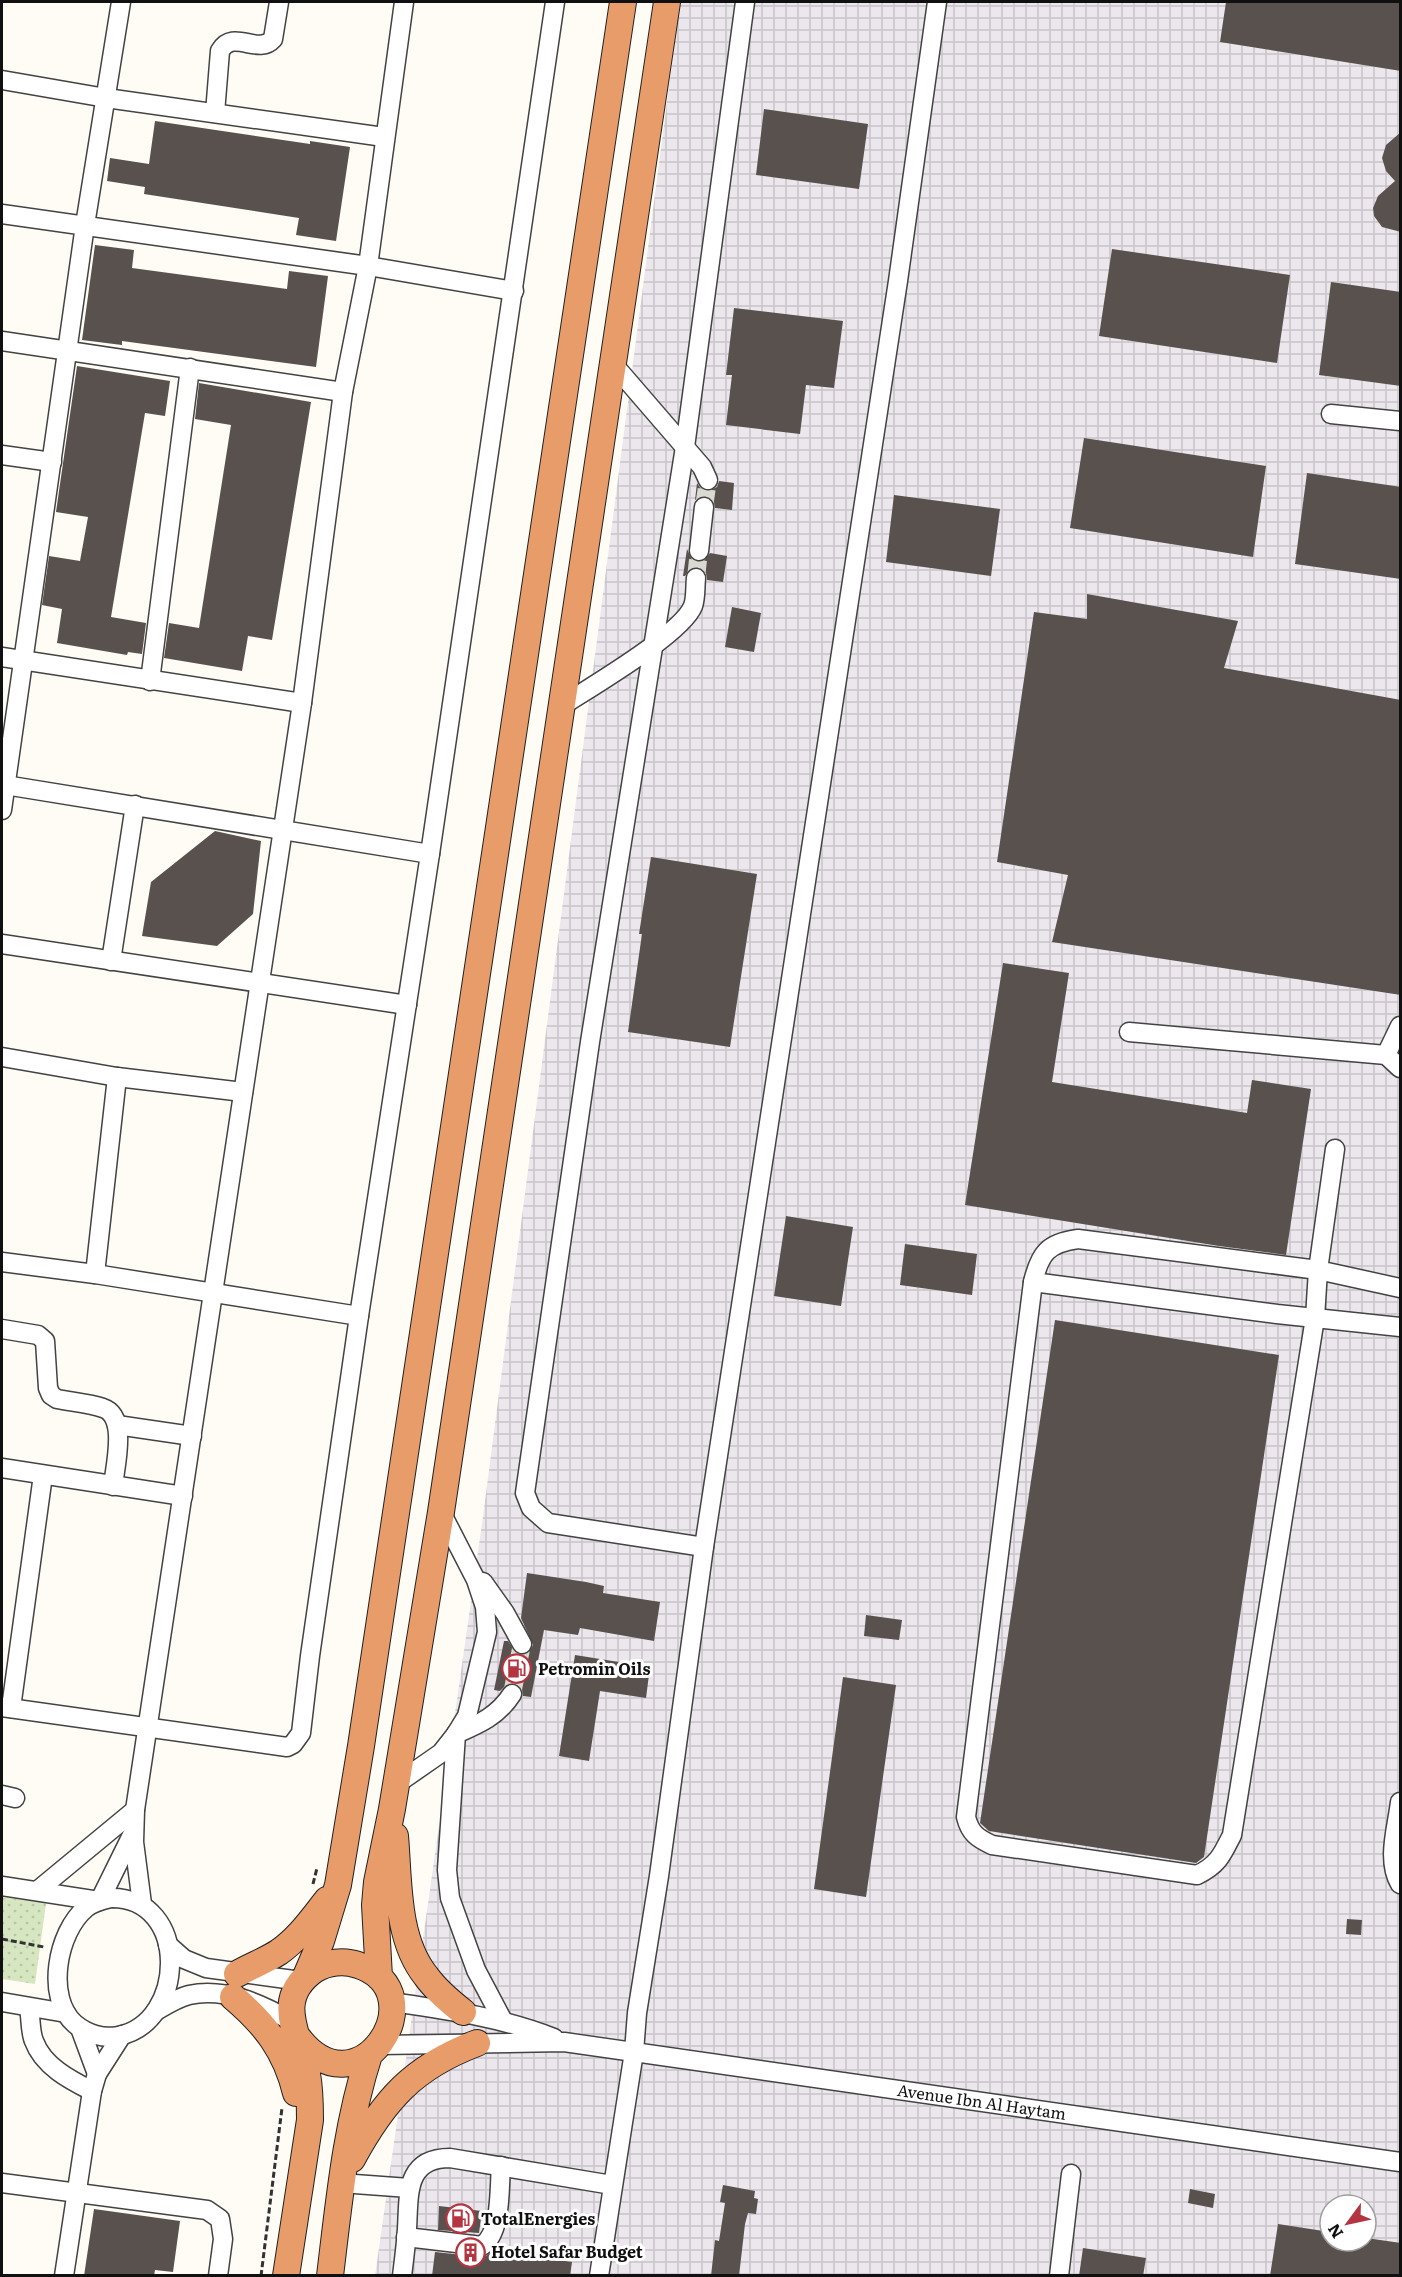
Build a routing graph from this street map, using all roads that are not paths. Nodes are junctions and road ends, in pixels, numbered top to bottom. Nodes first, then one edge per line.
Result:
1 (121, 2) edge
2 (279, 2) edge
3 (404, 2) edge
4 (555, 2) edge
5 (623, 2) edge
6 (667, 2) edge
7 (745, 2) edge
8 (937, 2) edge
9 (2, 80) edge
10 (106, 98) junction
11 (215, 113) junction
12 (384, 137) junction
13 (2, 214) edge
14 (85, 225) junction
15 (368, 266) junction
16 (514, 291) junction
17 (2, 340) edge
18 (69, 350) junction
19 (614, 365) junction
20 (190, 368) junction
21 (343, 392) junction
22 (1331, 414) dead end
23 (1401, 421) edge
24 (685, 447) junction
25 (2, 455) edge
26 (52, 462) junction
27 (708, 480) tunnel mouth
28 (704, 507) tunnel mouth
29 (699, 551) tunnel mouth
30 (696, 578) tunnel mouth
31 (653, 645) junction
32 (2, 657) edge
33 (24, 660) junction
34 (150, 681) junction
35 (302, 703) junction
36 (560, 707) junction
37 (6, 785) junction
38 (135, 805) junction
39 (2, 810) edge
40 (282, 829) junction
41 (430, 854) junction
42 (2, 944) edge
43 (111, 962) junction
44 (259, 983) junction
45 (407, 1005) junction
46 (1401, 1026) edge
47 (1129, 1032) dead end
48 (1386, 1055) junction
49 (2, 1057) edge
50 (1401, 1068) edge
51 (117, 1077) junction
52 (243, 1092) junction
53 (1335, 1149) dead end
54 (2, 1262) edge
55 (1318, 1270) junction
56 (95, 1274) junction
57 (1033, 1282) junction
58 (1401, 1288) edge
59 (213, 1293) junction
60 (359, 1316) junction
61 (1315, 1318) junction
62 (1401, 1327) edge
63 (2, 1329) edge
64 (117, 1425) junction
65 (192, 1436) junction
66 (2, 1468) edge
67 (43, 1475) junction
68 (113, 1486) junction
69 (183, 1496) junction
70 (441, 1512) junction
71 (704, 1547) junction
72 (466, 1557) junction
73 (522, 1644) tunnel mouth
74 (512, 1694) tunnel mouth
75 (6, 1708) edge
76 (148, 1729) junction
77 (456, 1734) junction
78 (394, 1797) junction
79 (1401, 1802) edge
80 (135, 1819) junction
81 (1401, 1884) edge
82 (338, 1885) junction
83 (2, 1886) edge
84 (38, 1892) junction
85 (100, 1900) junction
86 (142, 1904) junction
87 (168, 1945) junction
88 (379, 1977) junction
89 (303, 1979) junction
90 (235, 1985) junction
91 (2, 2002) edge
92 (391, 2002) junction
93 (29, 2008) junction
94 (154, 2012) junction
95 (463, 2012) junction
96 (66, 2013) junction
97 (503, 2021) junction
98 (80, 2028) junction
99 (294, 2028) junction
100 (122, 2035) junction
101 (564, 2042) junction
102 (477, 2043) junction
103 (374, 2050) junction
104 (634, 2052) junction
105 (94, 2082) junction
106 (303, 2162) junction
107 (1401, 2162) edge
108 (501, 2166) junction
109 (1071, 2174) dead end
110 (342, 2181) junction
111 (2, 2184) edge
112 (612, 2185) junction
113 (409, 2188) junction
114 (77, 2192) junction
115 (406, 2237) junction
116 (64, 2276) edge
117 (218, 2276) edge
118 (286, 2276) edge
119 (330, 2276) edge
120 (402, 2276) edge
121 (599, 2276) edge
122 (1059, 2276) edge

1 - 10 street
2 - 11 street
3 - 12 street
4 - 16 street
5 - 82 highway
6 - 19 highway
7 - 24 street
8 - 71 street
9 - 10 street
10 - 11 street
10 - 14 street
11 - 12 street
12 - 15 street
13 - 14 street
14 - 15 street
14 - 18 street
15 - 16 street
15 - 21 street
16 - 41 street
17 - 18 street
18 - 20 street
18 - 26 street
19 - 24 street
19 - 36 highway
20 - 21 street
20 - 34 street
21 - 35 street
22 - 23 street
24 - 27 street
24 - 31 street
25 - 26 street
26 - 33 street
28 - 29 street
30 - 31 street
31 - 36 street
31 - 71 street
32 - 33 street
33 - 34 street
33 - 37 street
34 - 35 street
35 - 40 street
36 - 70 highway
37 - 38 street
37 - 39 street
38 - 40 street
38 - 43 street
40 - 41 street
40 - 44 street
41 - 45 street
42 - 43 street
43 - 44 street
44 - 45 street
44 - 52 street
45 - 60 street
46 - 48 street
47 - 48 street
48 - 50 street
49 - 51 street
51 - 52 street
51 - 56 street
52 - 59 street
53 - 55 street
54 - 56 street
55 - 57 street
55 - 58 street
55 - 61 street
56 - 59 street
57 - 61 street
57 - 61 street
59 - 60 street
59 - 65 street
60 - 76 street
61 - 62 street
63 - 64 street
64 - 65 street
64 - 68 street
65 - 69 street
66 - 67 street
67 - 68 street
67 - 75 street
68 - 69 street
69 - 76 street
70 - 72 street
70 - 78 highway
71 - 104 street
72 - 73 street
72 - 77 street
74 - 77 street
75 - 76 street
76 - 80 street
77 - 78 street
77 - 97 street
78 - 88 highway
78 - 95 highway
79 - 81 street
80 - 84 street
80 - 85 street
80 - 86 street
82 - 89 highway
82 - 90 highway
83 - 84 street
84 - 85 street
85 - 86 street
85 - 96 street
86 - 87 street
87 - 90 street
87 - 94 street
88 - 89 highway
88 - 92 highway
89 - 90 street
89 - 99 highway
90 - 94 street
90 - 99 street
90 - 106 highway
91 - 93 street
92 - 95 street, Avenue Ibn Al Haytam
92 - 103 highway
93 - 96 street
93 - 105 street
94 - 100 street
95 - 97 street, Avenue Ibn Al Haytam
96 - 98 street
97 - 101 street, Avenue Ibn Al Haytam
98 - 100 street
98 - 105 street
99 - 103 highway
99 - 106 highway
100 - 105 street
101 - 102 street, Avenue Ibn Al Haytam
101 - 104 street, Avenue Ibn Al Haytam
102 - 103 street, Avenue Ibn Al Haytam
102 - 110 highway
103 - 110 highway
104 - 107 street, Avenue Ibn Al Haytam
104 - 112 street
105 - 114 street
106 - 118 highway
108 - 112 street
108 - 113 street
108 - 115 street
109 - 122 street
110 - 113 street
110 - 119 highway
111 - 114 street
112 - 121 street
113 - 115 street
114 - 116 street
114 - 117 street
115 - 120 street

